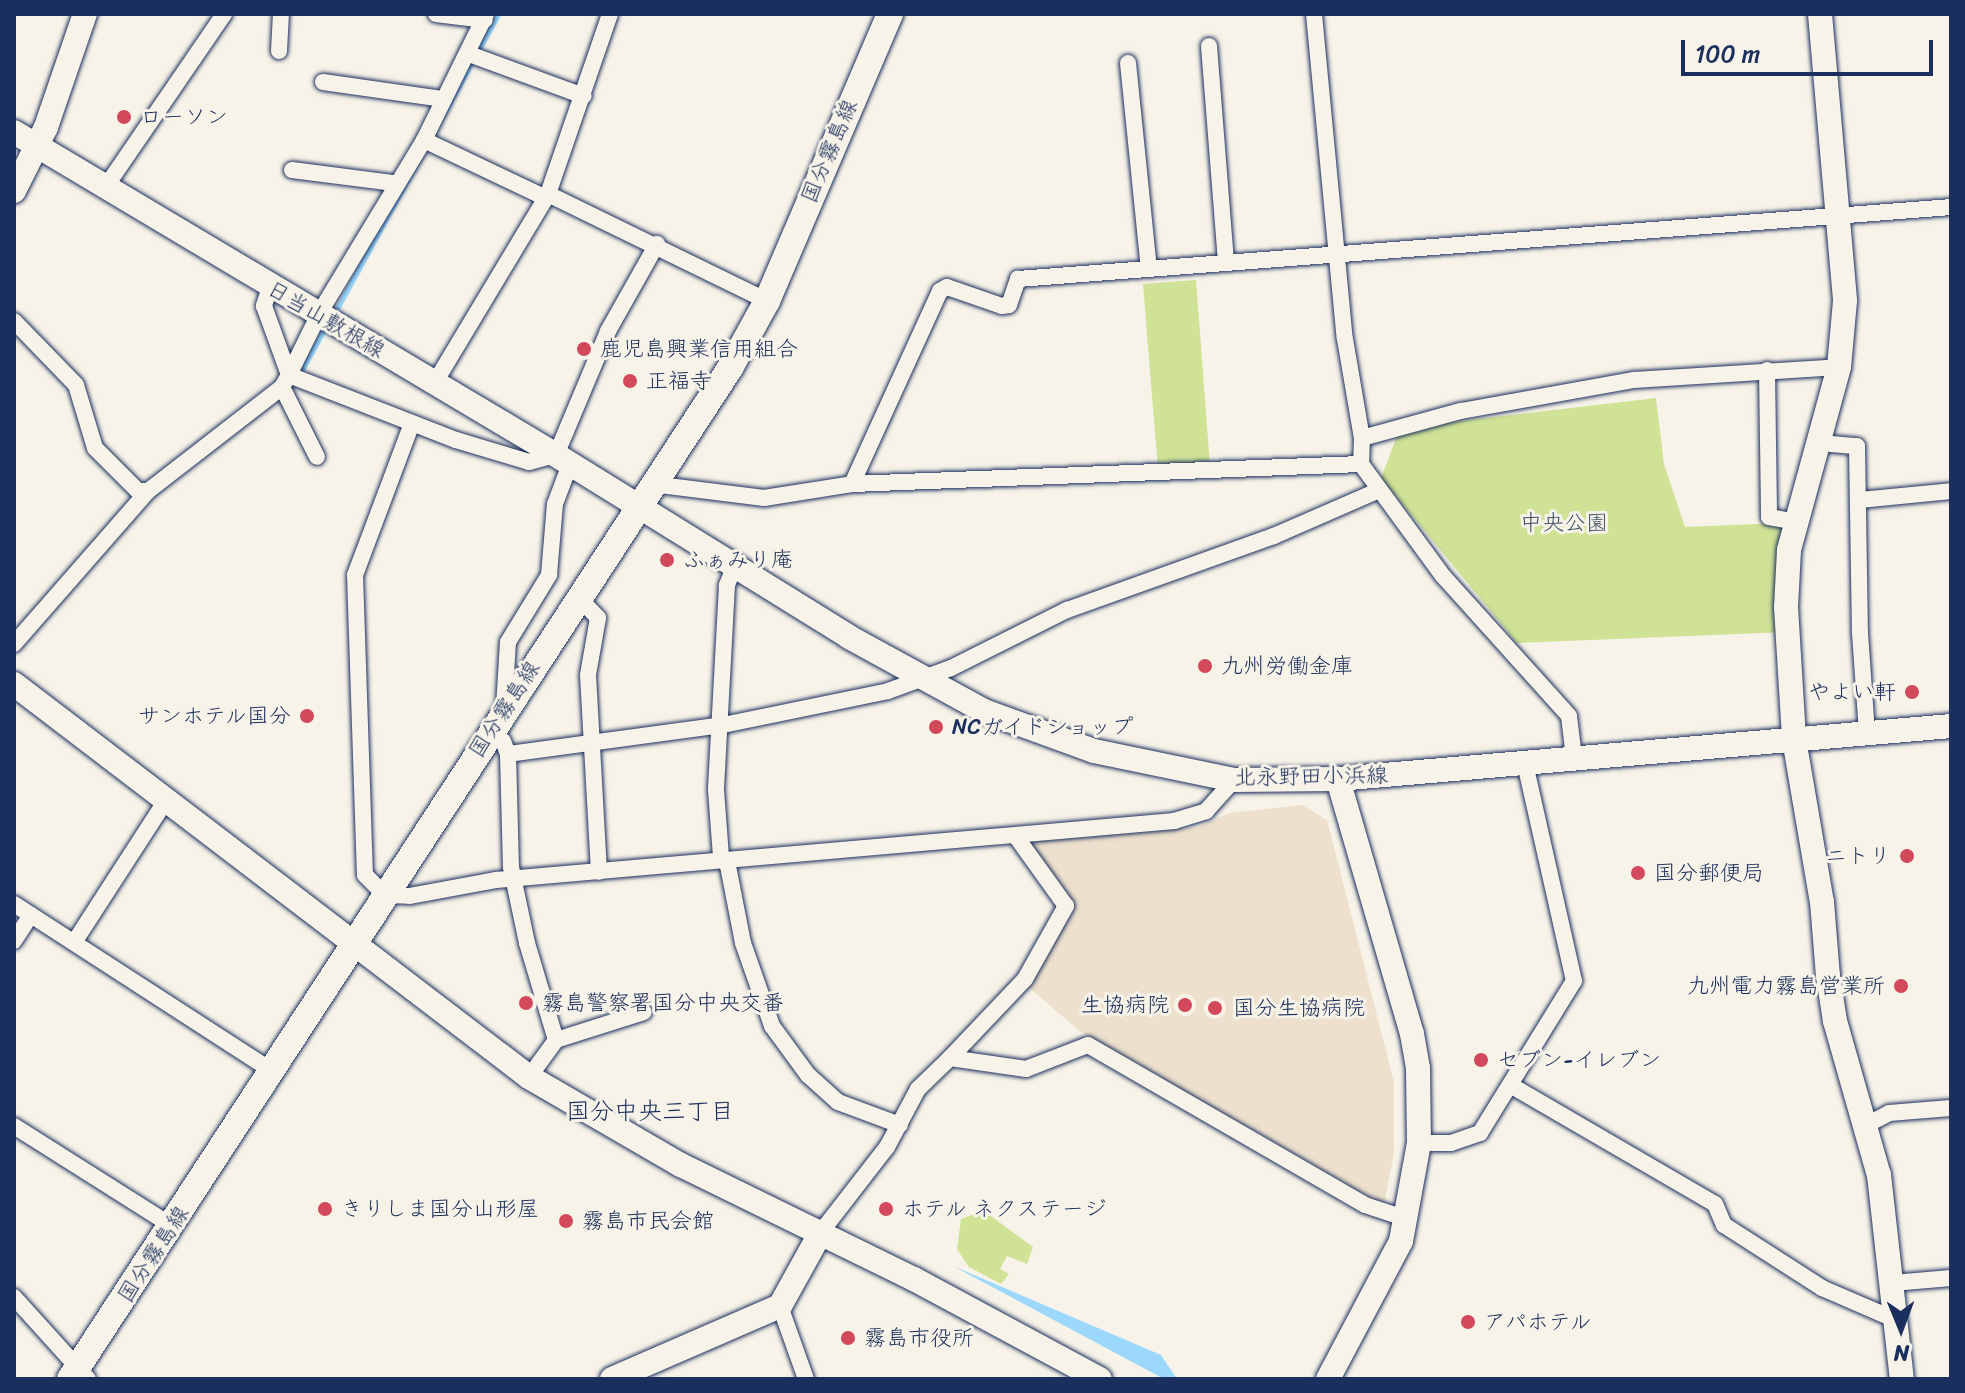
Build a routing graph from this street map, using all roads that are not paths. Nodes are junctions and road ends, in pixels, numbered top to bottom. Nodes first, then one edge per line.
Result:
1 (85, 14) edge
2 (224, 14) edge
3 (281, 14) edge
4 (436, 14) edge
5 (610, 14) edge
6 (890, 14) edge
7 (1314, 14) edge
8 (1820, 14) edge
9 (486, 17) edge
10 (1209, 46) dead end
11 (279, 51) dead end
12 (477, 56) junction
13 (1128, 63) dead end
14 (323, 82) dead end
15 (584, 96) junction
16 (442, 99) junction
17 (14, 132) edge
18 (430, 143) junction
19 (37, 145) junction
20 (292, 170) dead end
21 (394, 183) junction
22 (105, 188) junction
23 (14, 191) edge
24 (547, 196) junction
25 (1951, 207) edge
26 (1837, 215) junction
27 (657, 244) junction
28 (1337, 253) junction
29 (1226, 262) junction
30 (1149, 268) junction
31 (270, 287) junction
32 (767, 301) junction
33 (327, 317) junction
34 (14, 321) edge
35 (1839, 367) junction
36 (1767, 370) junction
37 (292, 380) junction
38 (434, 384) junction
39 (411, 426) junction
40 (1362, 438) junction
41 (1820, 443) junction
42 (317, 457) dead end
43 (563, 459) junction
44 (1361, 464) junction
45 (652, 484) junction
46 (852, 484) junction
47 (148, 491) junction
48 (1377, 491) junction
49 (1951, 491) edge
50 (1860, 500) junction
51 (638, 507) junction
52 (1798, 522) junction
53 (735, 565) junction
54 (578, 597) junction
55 (14, 644) edge
56 (923, 679) junction
57 (14, 684) edge
58 (504, 707) junction
59 (723, 725) junction
60 (1951, 726) edge
61 (490, 733) junction
62 (1867, 733) junction
63 (1794, 739) junction
64 (590, 743) junction
65 (508, 754) junction
66 (1574, 758) junction
67 (1525, 763) junction
68 (1338, 779) junction
69 (1234, 780) junction
70 (165, 802) junction
71 (1015, 835) junction
72 (723, 861) junction
73 (599, 872) junction
74 (514, 879) junction
75 (385, 895) junction
76 (14, 904) edge
77 (31, 915) junction
78 (14, 941) edge
79 (75, 941) junction
80 (355, 948) junction
81 (644, 1012) dead end
82 (556, 1040) junction
83 (950, 1058) junction
84 (271, 1070) junction
85 (529, 1077) junction
86 (1512, 1086) junction
87 (1951, 1108) edge
88 (900, 1125) junction
89 (14, 1126) edge
90 (1862, 1127) junction
91 (1419, 1143) junction
92 (1407, 1219) junction
93 (172, 1226) junction
94 (821, 1232) junction
95 (1951, 1278) edge
96 (1893, 1283) junction
97 (14, 1297) edge
98 (780, 1306) junction
99 (1896, 1320) junction
100 (78, 1376) edge
101 (612, 1379) edge
102 (806, 1379) edge
103 (1100, 1379) edge
104 (1328, 1379) edge
105 (1902, 1379) edge

1 - 19 street
2 - 22 street
3 - 11 street
4 - 9 street
5 - 15 street
6 - 32 main road, 国分霧島線
7 - 28 street
8 - 26 street
9 - 12 street
10 - 29 street
12 - 15 street
12 - 16 street
13 - 30 street
14 - 16 street
15 - 24 street
16 - 18 street
17 - 19 street, 日当山敷根線
18 - 21 street
18 - 24 street
19 - 22 street, 日当山敷根線
19 - 23 street
20 - 21 street
21 - 33 street
22 - 31 street, 日当山敷根線
24 - 27 street
24 - 38 street
25 - 26 street
26 - 28 street
26 - 35 street
27 - 32 street
27 - 43 street
28 - 29 street
28 - 40 street
29 - 30 street
30 - 46 street
31 - 33 street, 日当山敷根線
31 - 37 street
32 - 45 main road, 国分霧島線
33 - 37 street
33 - 38 street, 日当山敷根線
34 - 47 street
35 - 36 street
35 - 41 street
36 - 40 street
36 - 52 street
37 - 39 street
37 - 42 street
37 - 47 street
38 - 43 street, 日当山敷根線
39 - 43 street
39 - 75 street
40 - 44 street
41 - 50 street
41 - 52 street
43 - 51 street, 日当山敷根線
43 - 58 street
44 - 46 street
44 - 48 street
45 - 46 street
45 - 51 main road, 国分霧島線
47 - 55 street
48 - 56 street
48 - 66 street
49 - 50 street
50 - 62 street
51 - 53 street, 北永野田小浜線
51 - 54 main road, 国分霧島線
52 - 63 street
53 - 56 street, 北永野田小浜線
53 - 59 street
54 - 58 main road, 国分霧島線
54 - 64 street
56 - 59 street
56 - 69 street, 北永野田小浜線
57 - 70 street
58 - 61 main road, 国分霧島線
59 - 64 street
59 - 72 street
60 - 62 street, 北永野田小浜線
61 - 65 street
61 - 75 main road, 国分霧島線
62 - 63 street, 北永野田小浜線
63 - 66 street, 北永野田小浜線
63 - 90 street
64 - 65 street
64 - 73 street
65 - 74 street
66 - 67 street, 北永野田小浜線
67 - 68 street, 北永野田小浜線
67 - 86 street
68 - 69 street, 北永野田小浜線
68 - 91 street
69 - 71 street
70 - 79 street
70 - 80 street
71 - 72 street
71 - 83 street
72 - 73 street
72 - 88 street
73 - 74 street
74 - 75 street
74 - 82 street
75 - 80 main road, 国分霧島線
76 - 77 street
77 - 78 street
77 - 79 street
79 - 84 street
80 - 84 main road, 国分霧島線
80 - 85 street
81 - 82 street
82 - 85 street
83 - 88 street
83 - 92 street
84 - 93 main road, 国分霧島線
85 - 94 street
86 - 91 street
86 - 99 street
87 - 90 street
88 - 94 street
89 - 93 street
90 - 96 street
91 - 92 street
92 - 104 street
93 - 100 main road, 国分霧島線
94 - 98 street
94 - 103 street
95 - 96 street
96 - 99 street
97 - 100 street
98 - 101 street
98 - 102 street
99 - 105 street

